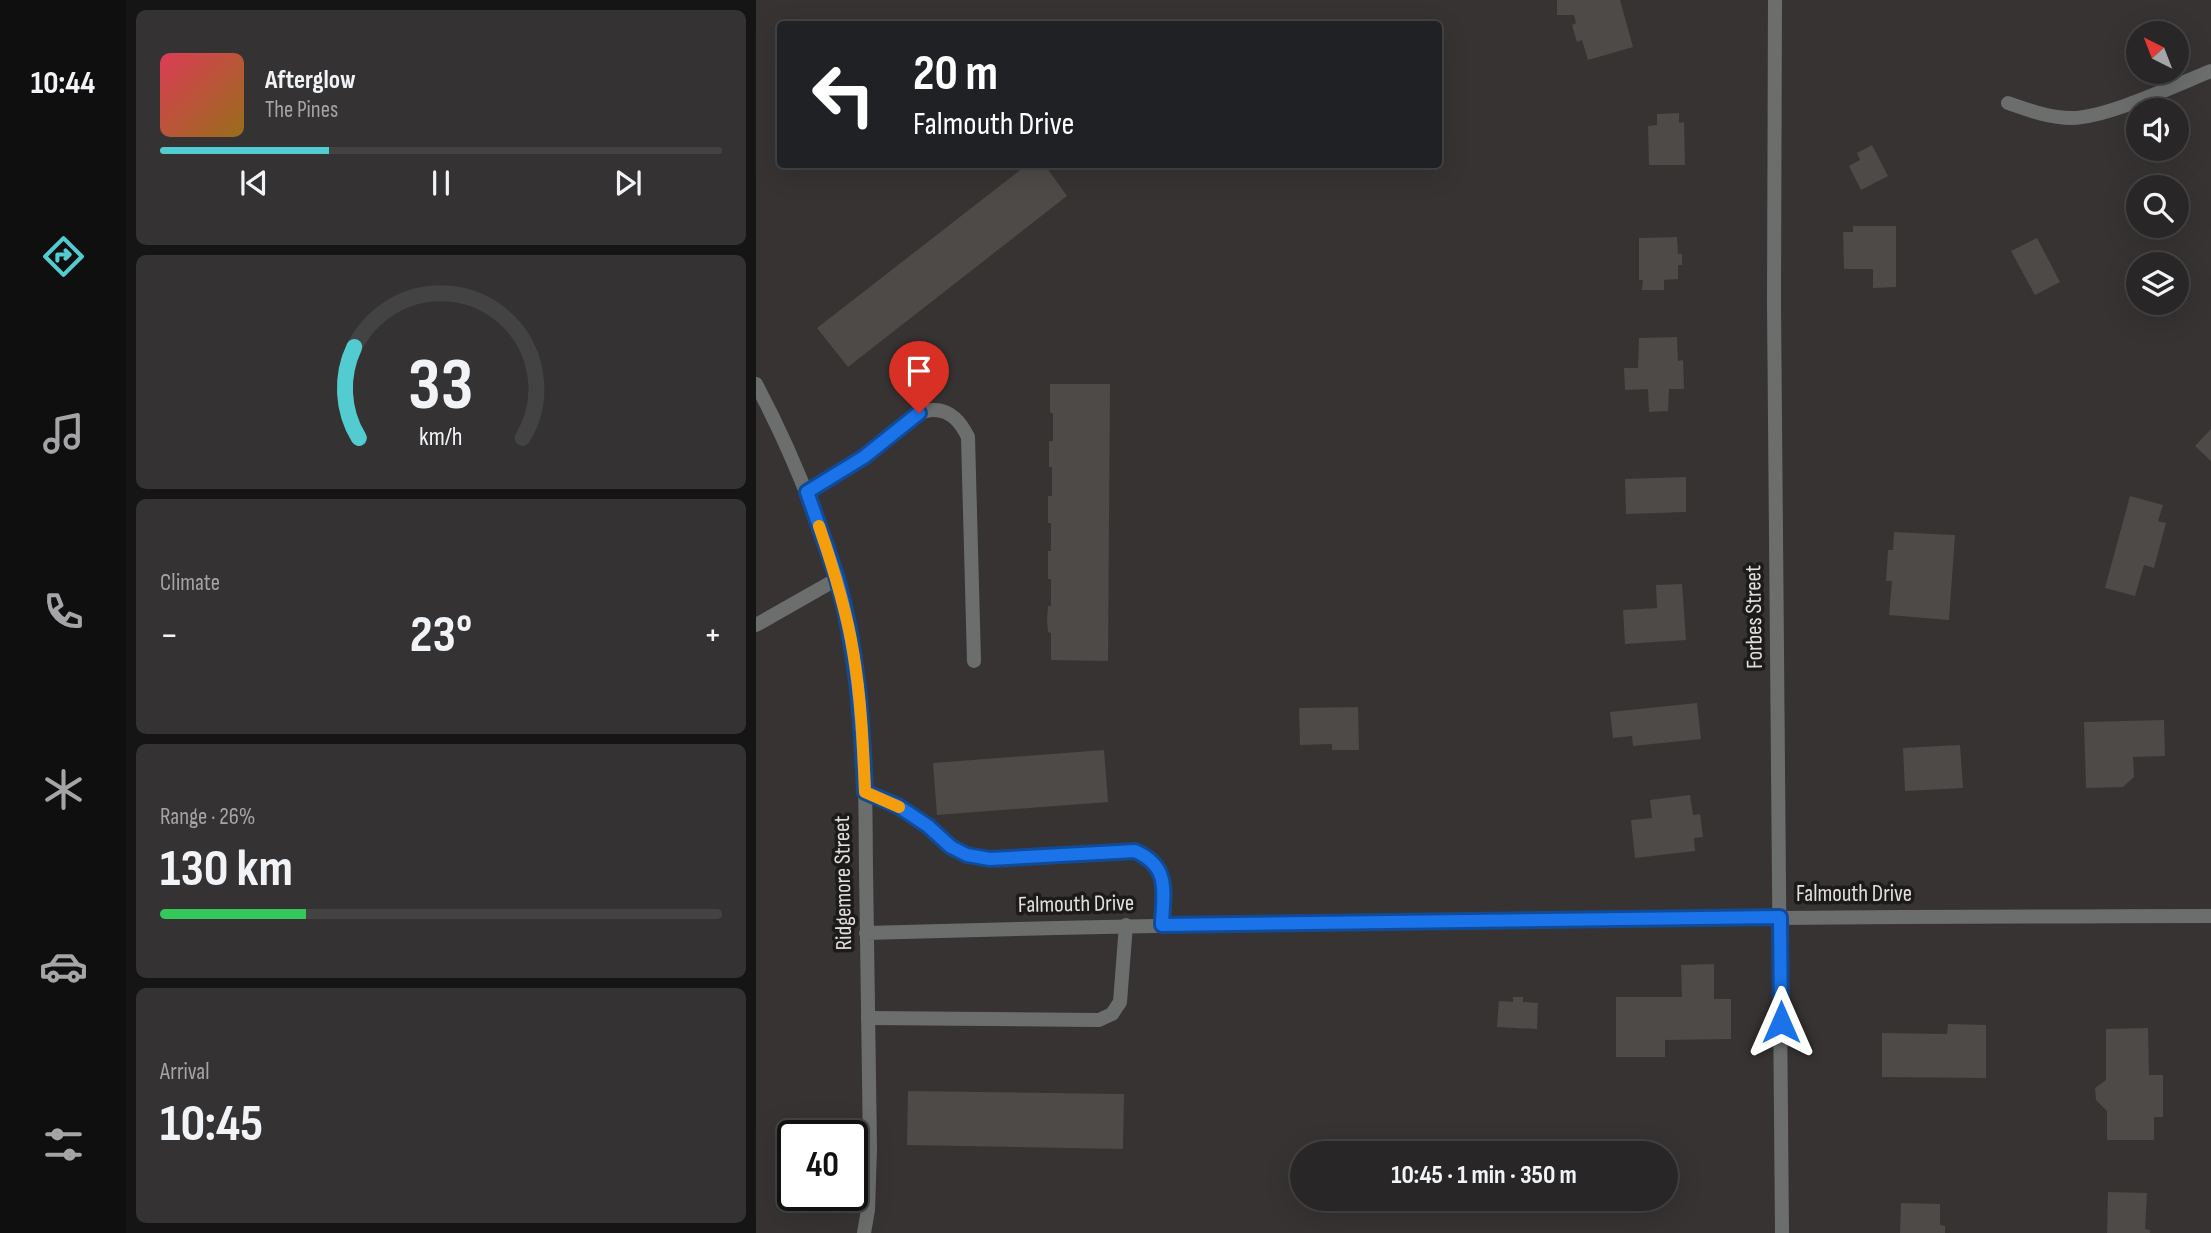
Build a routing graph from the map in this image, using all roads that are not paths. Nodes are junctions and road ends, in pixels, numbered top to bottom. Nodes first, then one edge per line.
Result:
1 (1776, 0) edge
2 (2211, 71) edge
3 (2008, 103) dead end
4 (756, 384) edge
5 (807, 492) junction
6 (837, 579) junction
7 (756, 625) edge
8 (974, 662) dead end
9 (865, 792) junction
10 (2211, 916) edge
11 (1780, 917) junction
12 (1126, 925) junction
13 (1162, 925) junction
14 (866, 933) junction
15 (868, 1018) junction
16 (864, 1233) edge
17 (1782, 1233) edge

1 - 11 street, Forbes Street
2 - 3 street
4 - 5 street, Ridgemore Street
5 - 6 street, Ridgemore Street
5 - 8 street
6 - 7 street
6 - 9 street, Ridgemore Street
9 - 13 street
9 - 14 street, Ridgemore Street
10 - 11 street, Falmouth Drive
11 - 13 street, Falmouth Drive
11 - 17 street, Forbes Street
12 - 13 street, Falmouth Drive
12 - 14 street, Falmouth Drive
12 - 15 street
14 - 15 street, Ridgemore Street
15 - 16 street, Ridgemore Street

